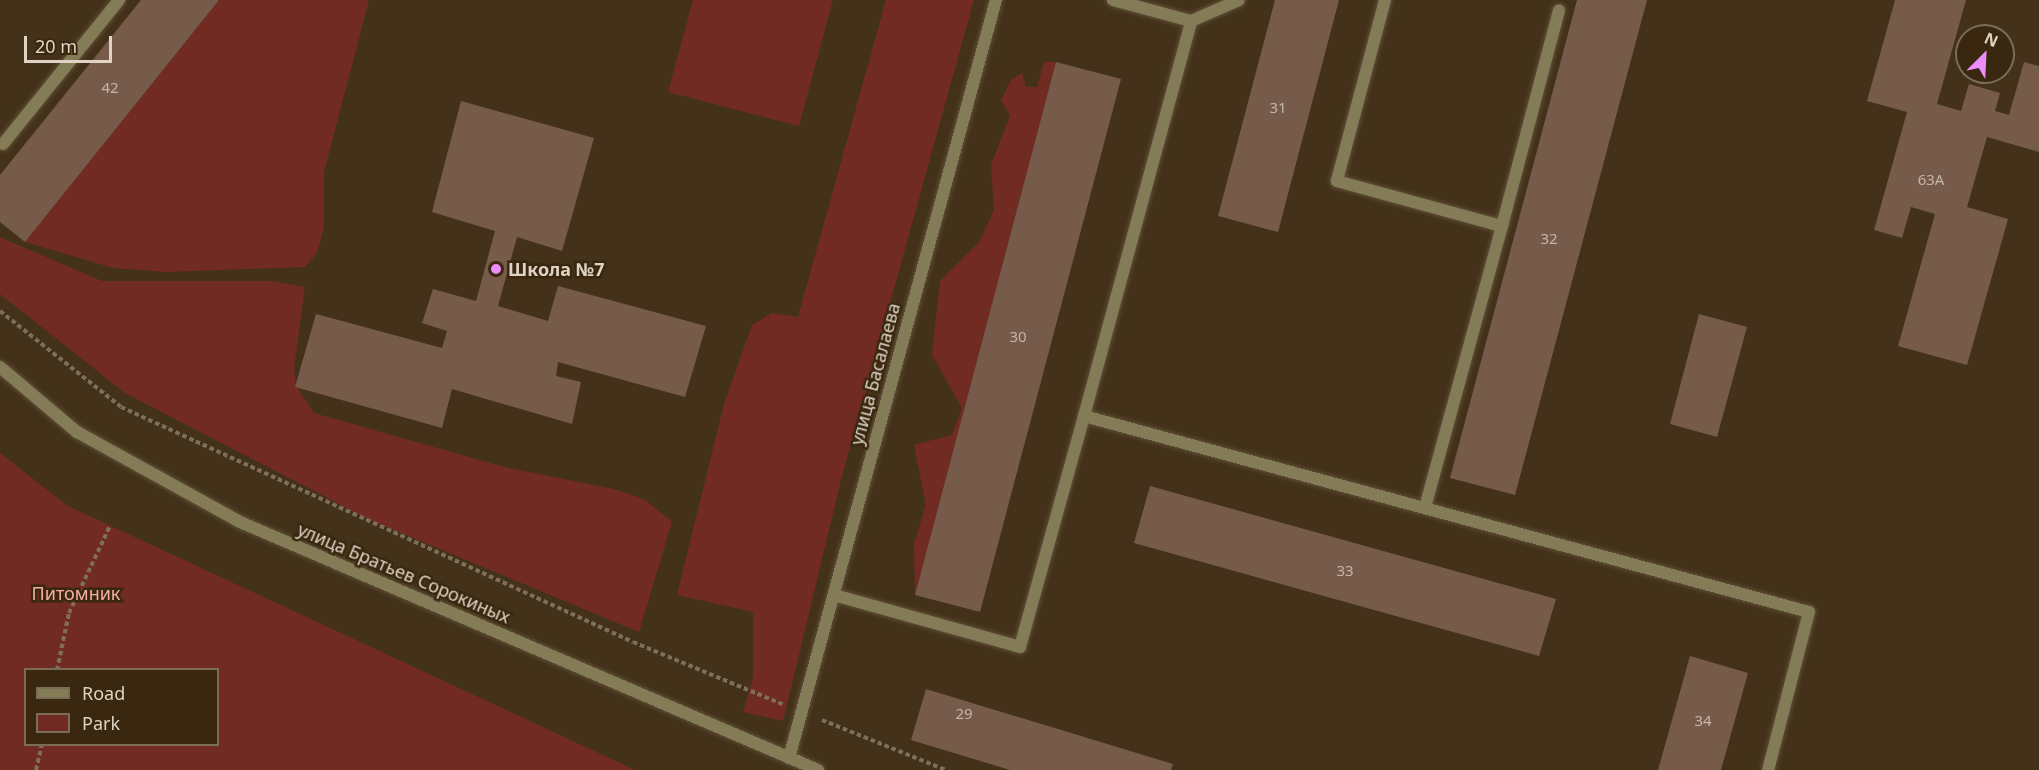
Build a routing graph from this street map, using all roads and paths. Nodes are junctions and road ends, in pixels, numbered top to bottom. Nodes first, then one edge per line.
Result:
1 (119, 0) edge
2 (996, 0) edge
3 (1113, 0) edge
4 (1239, 0) edge
5 (1385, 0) edge
6 (1559, 10) dead end
7 (1191, 21) junction
8 (1, 144) edge
9 (1502, 226) junction
10 (0, 311) edge
11 (0, 367) edge
12 (1084, 416) junction
13 (1425, 508) junction
14 (110, 526) dead end
15 (834, 595) junction
16 (57, 668) edge
17 (802, 712) junction
18 (42, 746) edge
19 (789, 758) junction
20 (36, 770) edge
21 (818, 770) edge
22 (946, 770) edge
23 (1768, 770) edge

1 - 8 street
2 - 15 street, улица Басалаева
3 - 7 street
4 - 7 street
5 - 9 street
6 - 9 street
7 - 12 street
9 - 13 street
10 - 17 path
11 - 19 street, улица Братьев Сорокиных
12 - 13 street
12 - 15 street
13 - 23 street
14 - 16 path
15 - 17 street, улица Басалаева
17 - 19 street, улица Басалаева
17 - 22 path
18 - 20 path
19 - 21 street, улица Братьев Сорокиных

